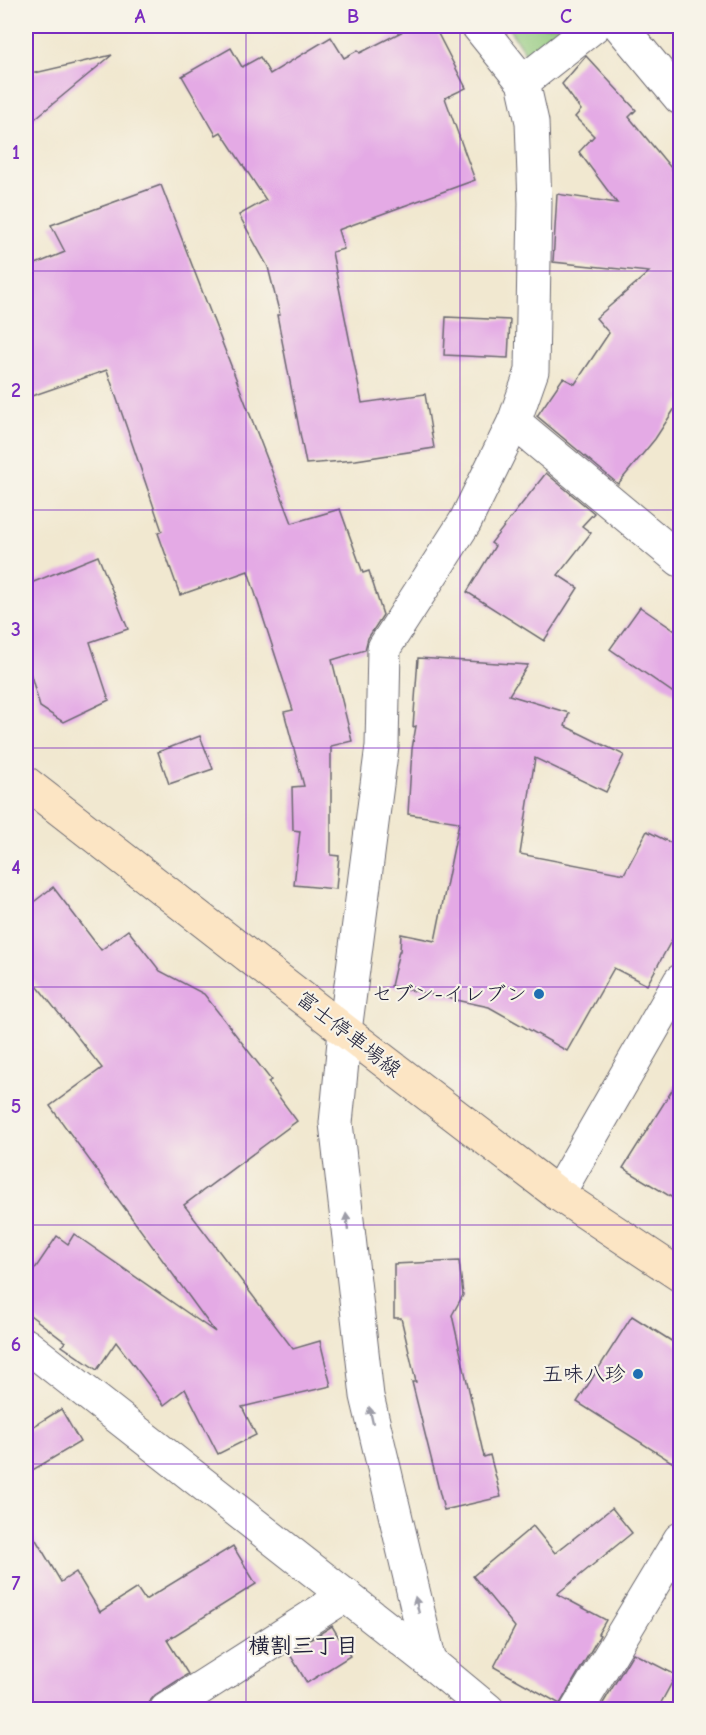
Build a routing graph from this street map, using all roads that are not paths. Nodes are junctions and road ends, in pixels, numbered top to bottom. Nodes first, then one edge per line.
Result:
1 (478, 26) edge
2 (594, 26) edge
3 (620, 26) edge
4 (523, 82) junction
5 (681, 98) edge
6 (514, 422) junction
7 (681, 560) edge
8 (26, 783) edge
9 (681, 981) edge
10 (345, 1031) junction
11 (558, 1194) junction
12 (681, 1275) edge
13 (26, 1345) edge
14 (681, 1539) edge
15 (346, 1595) junction
16 (430, 1662) junction
17 (472, 1703) edge
18 (166, 1710) edge
19 (577, 1710) edge

1 - 4 street
2 - 4 street
3 - 5 street
4 - 6 street
6 - 7 street
6 - 10 street
8 - 10 main road, 富士停車場線
9 - 11 street
10 - 11 main road, 富士停車場線
16 -> 10 street
11 - 12 main road, 富士停車場線
13 - 15 street
14 - 19 street
15 - 16 street
15 - 18 street
16 - 17 street

